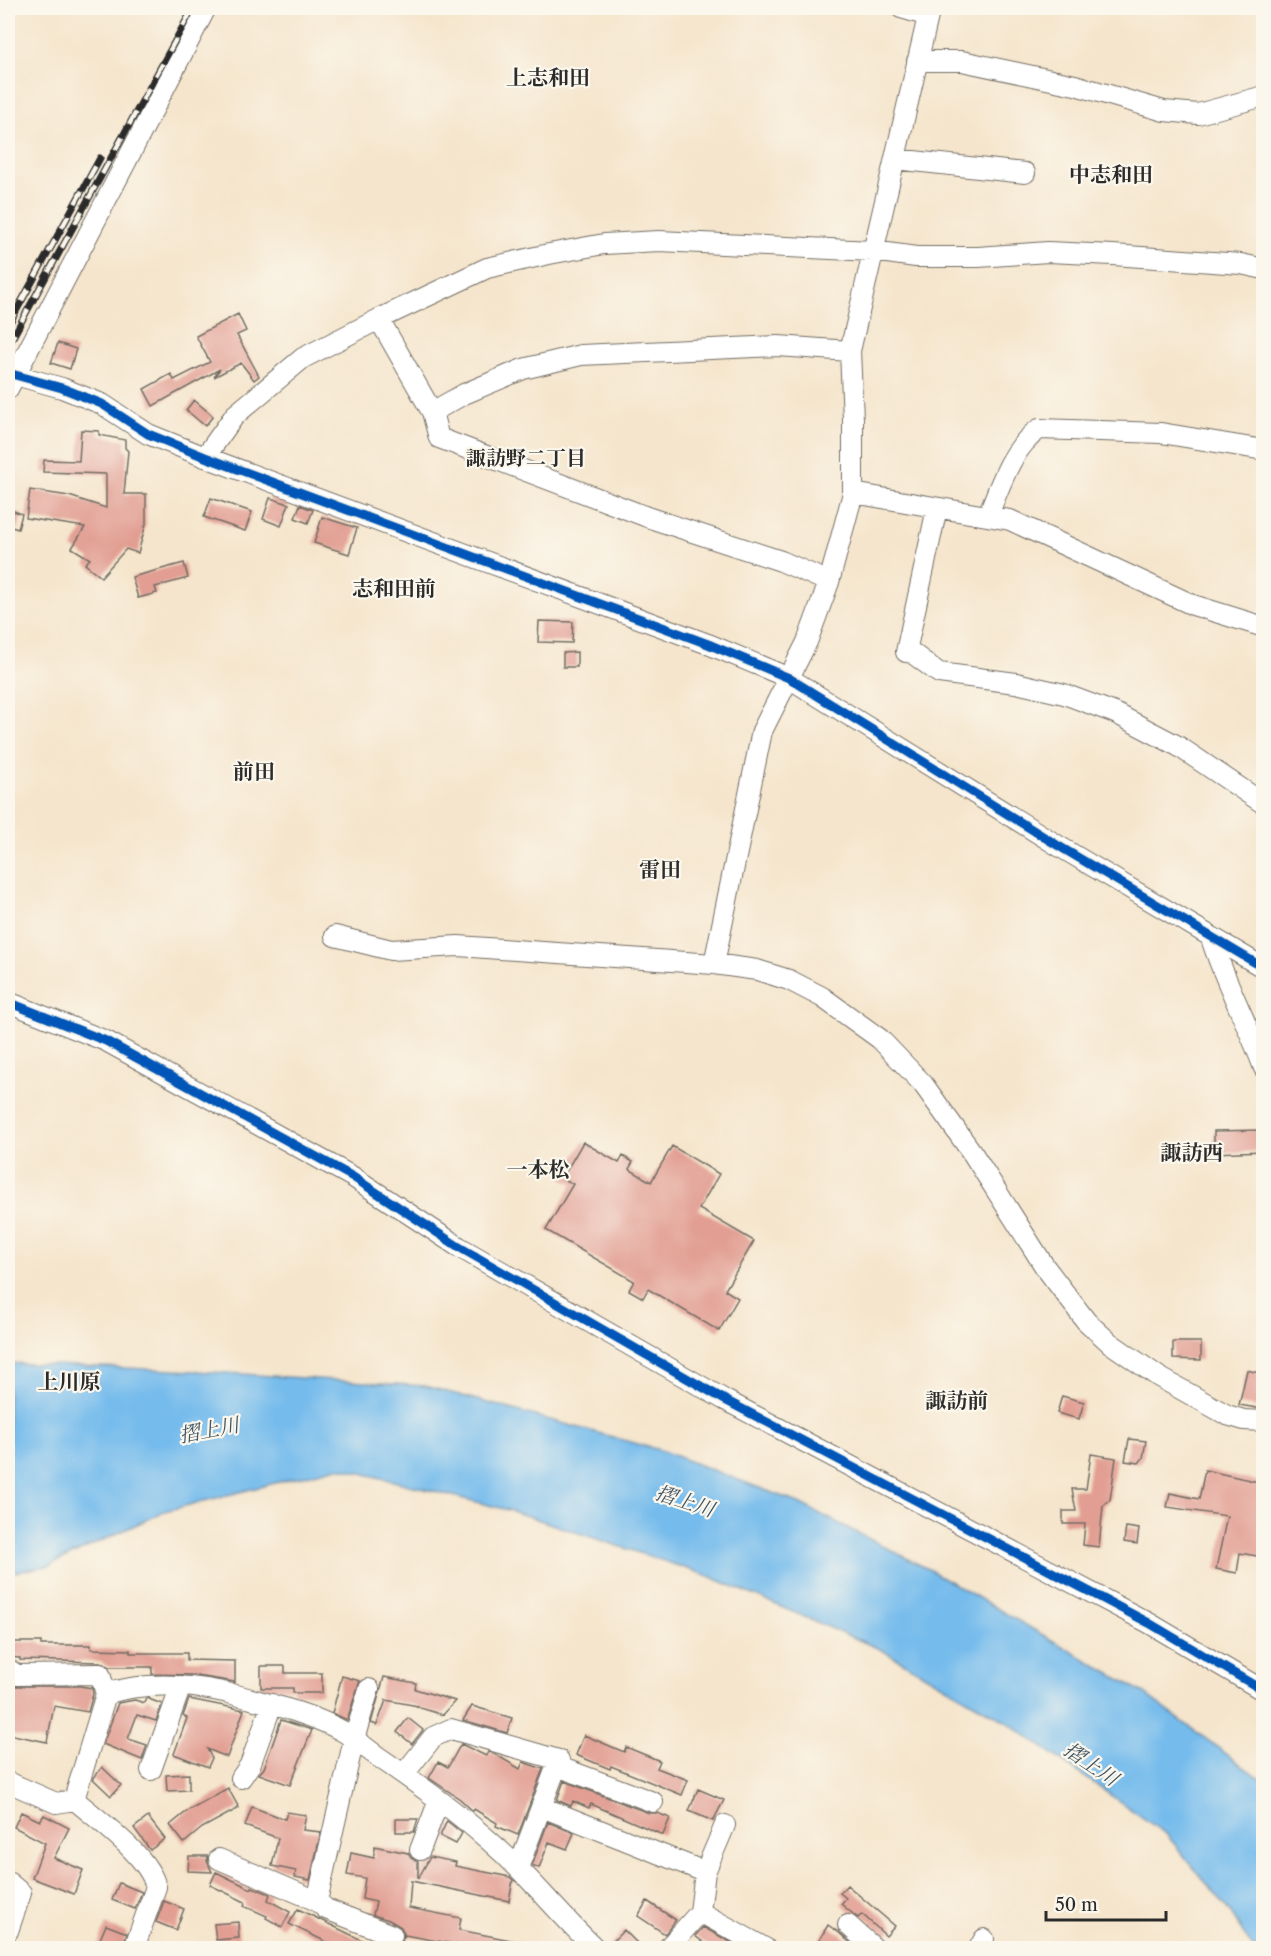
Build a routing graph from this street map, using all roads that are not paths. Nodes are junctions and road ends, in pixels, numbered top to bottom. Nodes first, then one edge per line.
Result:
1 (206, 8) edge
2 (901, 8) edge
3 (929, 12) edge
4 (917, 61) junction
5 (1263, 96) edge
6 (895, 159) junction
7 (1025, 173) dead end
8 (873, 251) junction
9 (1263, 269) edge
10 (379, 319) junction
11 (850, 351) junction
12 (10, 379) edge
13 (432, 412) junction
14 (1263, 450) edge
15 (205, 457) junction
16 (853, 493) junction
17 (937, 508) junction
18 (988, 515) junction
19 (830, 582) junction
20 (1263, 627) edge
21 (789, 678) junction
22 (1263, 804) edge
23 (335, 936) dead end
24 (1211, 938) junction
25 (714, 964) junction
26 (1263, 968) edge
27 (8, 1002) edge
28 (1263, 1068) edge
29 (1263, 1421) edge
30 (8, 1669) edge
31 (181, 1686) junction
32 (369, 1689) dead end
33 (1263, 1691) edge
34 (106, 1694) junction
35 (272, 1704) junction
36 (354, 1739) junction
37 (557, 1766) junction
38 (151, 1770) dead end
39 (404, 1774) junction
40 (241, 1778) dead end
41 (8, 1782) edge
42 (75, 1800) junction
43 (439, 1800) junction
44 (653, 1802) dead end
45 (542, 1807) junction
46 (725, 1825) dead end
47 (420, 1850) dead end
48 (219, 1859) dead end
49 (518, 1868) junction
50 (705, 1872) junction
51 (8, 1882) edge
52 (318, 1901) junction
53 (700, 1912) junction
54 (848, 1924) dead end
55 (8, 1931) edge
56 (392, 1935) dead end
57 (134, 1948) edge
58 (595, 1948) edge
59 (668, 1948) edge
60 (765, 1948) edge
61 (874, 1948) edge

1 - 12 street
2 - 3 street
3 - 4 street
4 - 5 street
4 - 6 street
6 - 7 street
6 - 8 street
8 - 9 street
8 - 10 street
8 - 11 street
10 - 13 street
10 - 15 street
11 - 13 street
11 - 16 street
12 - 15 street
13 - 19 street
14 - 18 street
15 - 21 street
16 - 17 street
16 - 19 street
17 - 18 street
17 - 22 street
18 - 20 street
19 - 21 street
21 - 24 street
21 - 25 street
23 - 25 street
24 - 26 street
24 - 28 street
25 - 29 street
27 - 33 street
30 - 34 street
31 - 34 street
31 - 35 street
31 - 38 street
32 - 36 street
34 - 42 street
35 - 36 street
35 - 40 street
36 - 39 street
36 - 52 street
37 - 39 street
37 - 44 street
37 - 45 street
39 - 43 street
41 - 42 street
42 - 57 street
43 - 47 street
43 - 49 street
45 - 49 street
45 - 50 street
46 - 50 street
48 - 52 street
49 - 58 street
50 - 53 street
51 - 55 street
52 - 56 street
53 - 59 street
53 - 60 street
54 - 61 street

